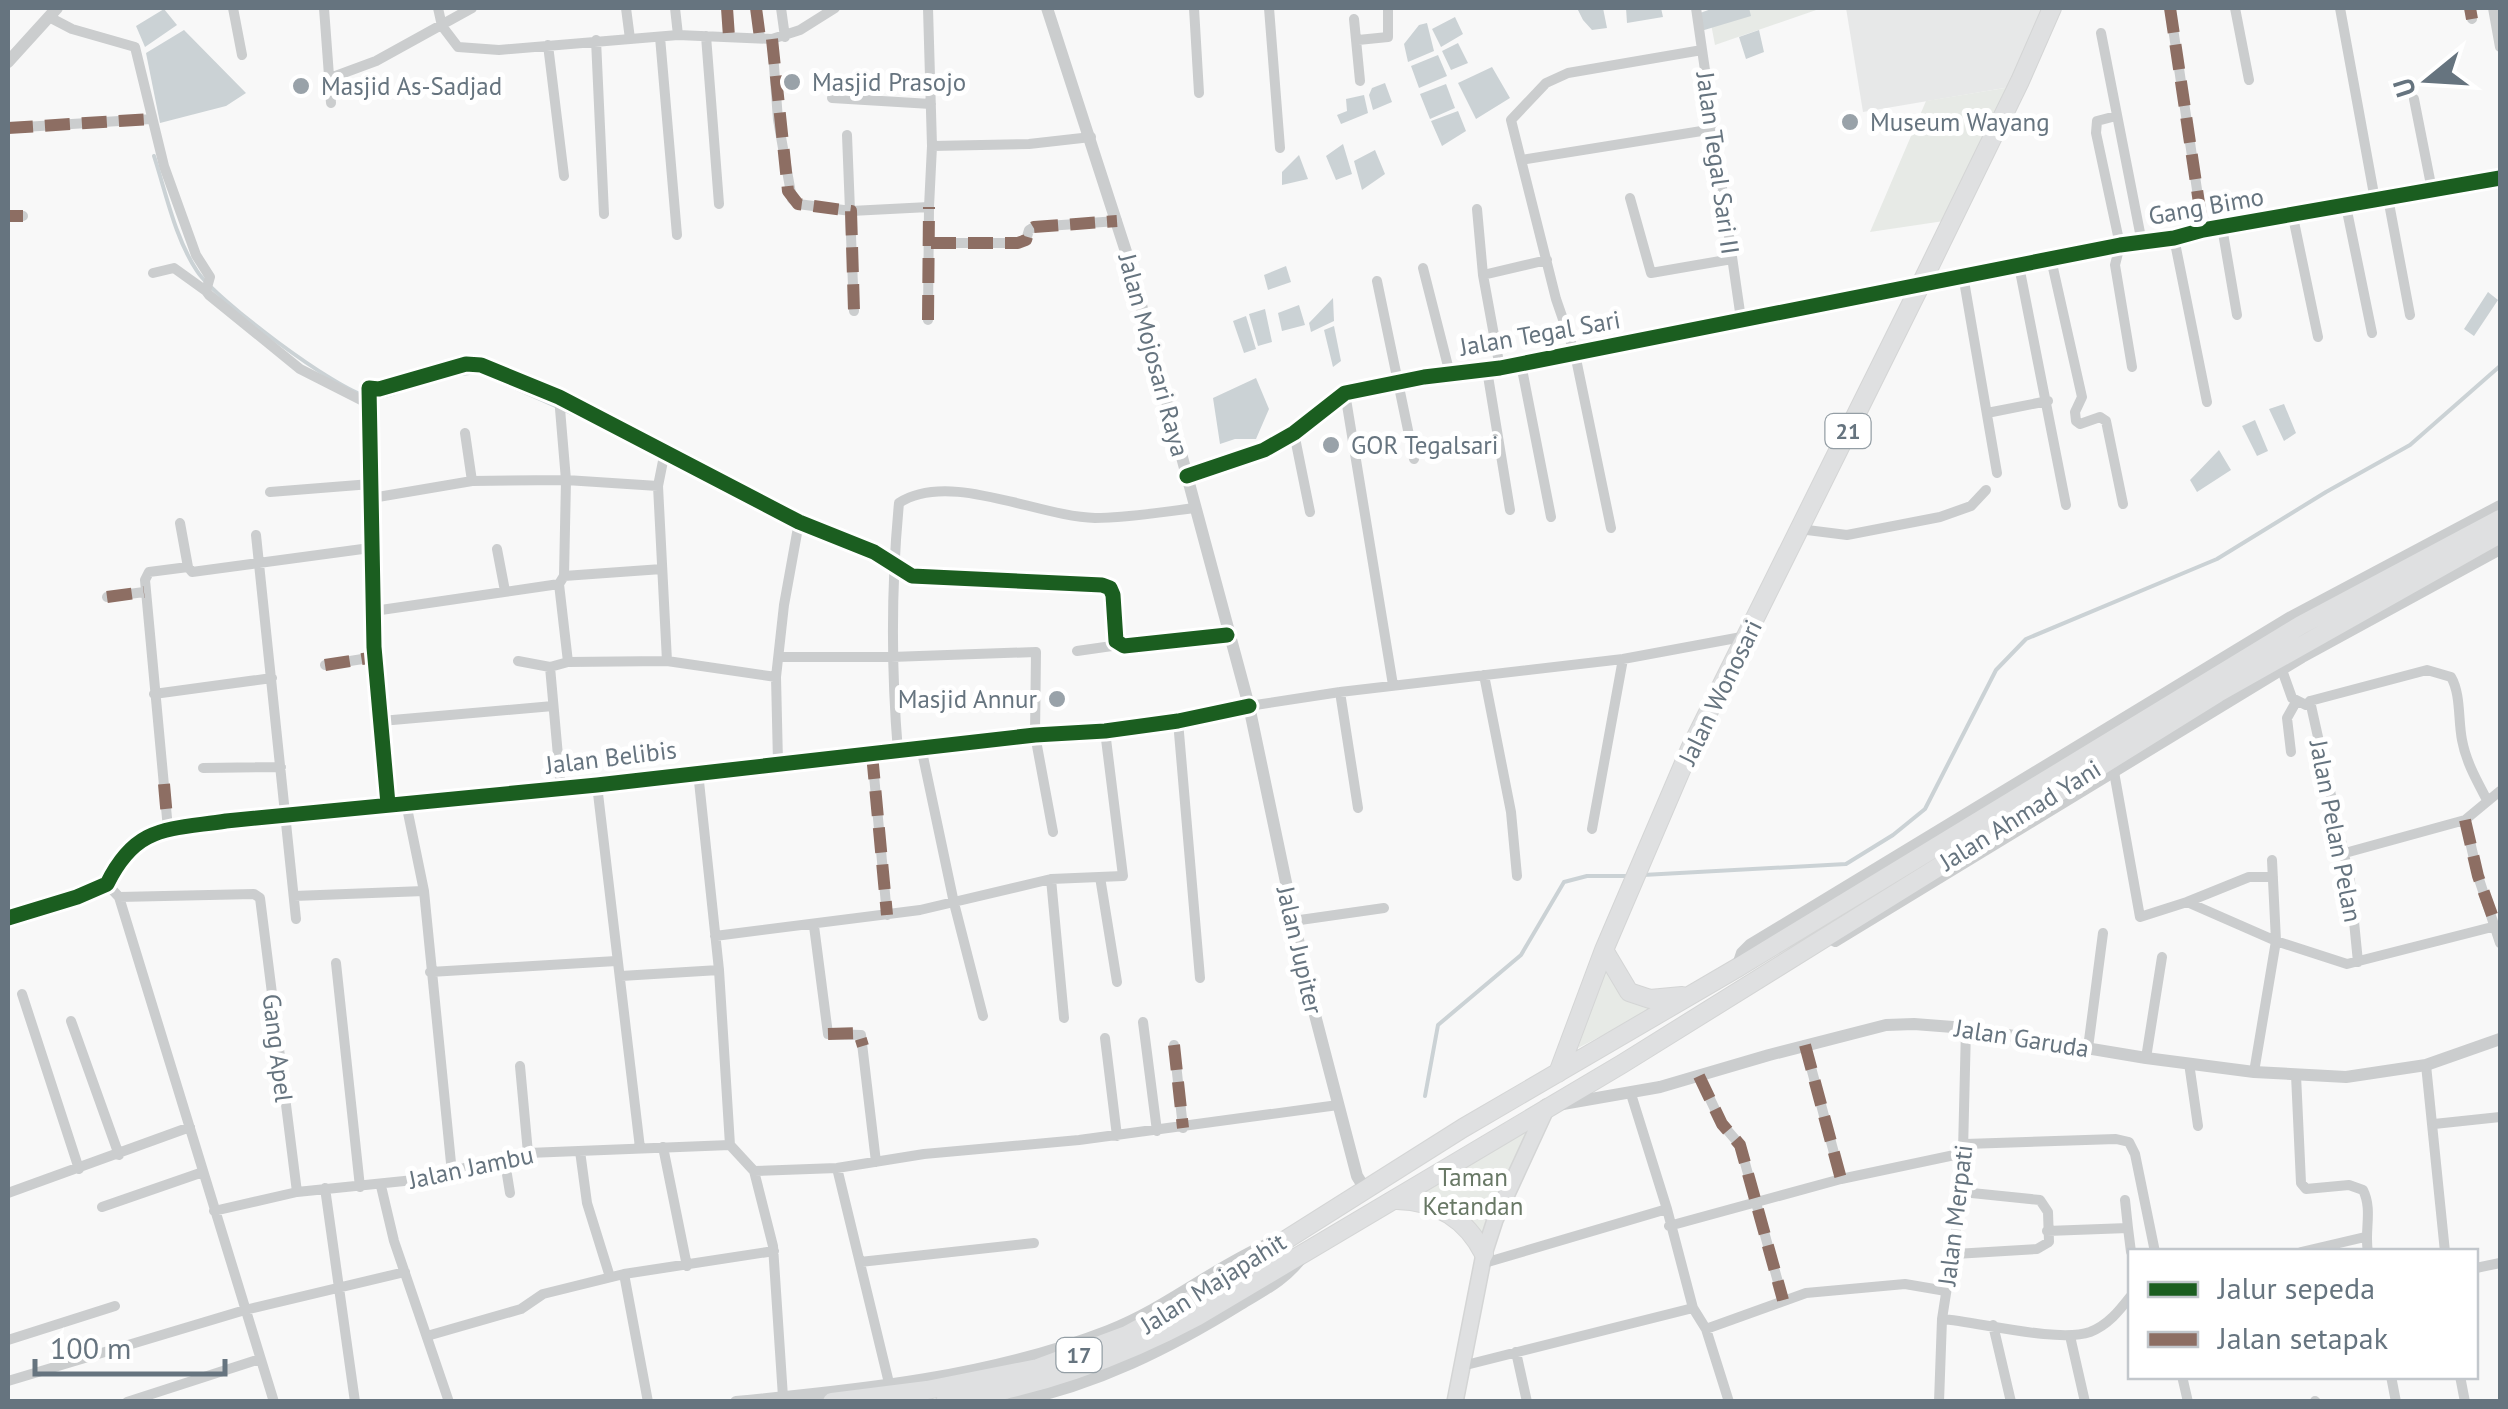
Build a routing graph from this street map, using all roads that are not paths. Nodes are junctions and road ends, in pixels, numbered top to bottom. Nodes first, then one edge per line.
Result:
1 (233, 8) edge
2 (324, 8) edge
3 (438, 8) edge
4 (472, 8) edge
5 (626, 8) edge
6 (675, 8) edge
7 (727, 8) edge
8 (756, 8) edge
9 (781, 8) edge
10 (835, 8) edge
11 (928, 8) edge
12 (1047, 8) edge
13 (1194, 8) edge
14 (1269, 8) edge
15 (1388, 8) edge
16 (1696, 8) edge
17 (2052, 8) edge
18 (2170, 8) edge
19 (2235, 8) edge
20 (2340, 8) edge
21 (2493, 8) edge
22 (54, 12) edge
23 (1354, 18) dead end
24 (442, 26) junction
25 (2101, 33) dead end
26 (678, 35) junction
27 (706, 36) junction
28 (660, 37) junction
29 (729, 37) junction
30 (772, 38) junction
31 (630, 39) junction
32 (596, 40) junction
33 (1358, 40) junction
34 (548, 45) junction
35 (2500, 47) edge
36 (1702, 50) junction
37 (242, 55) dead end
38 (8, 62) edge
39 (330, 78) junction
40 (1360, 80) dead end
41 (2249, 80) dead end
42 (1199, 93) dead end
43 (832, 98) dead end
44 (2414, 99) dead end
45 (331, 104) dead end
46 (931, 104) junction
47 (2116, 116) junction
48 (151, 119) junction
49 (8, 128) edge
50 (1714, 129) junction
51 (848, 135) dead end
52 (1090, 137) junction
53 (932, 146) junction
54 (1280, 148) dead end
55 (1521, 160) junction
56 (564, 176) dead end
57 (2500, 178) edge
58 (2432, 190) junction
59 (1630, 198) dead end
60 (2388, 198) junction
61 (2375, 200) junction
62 (719, 204) dead end
63 (2346, 206) junction
64 (929, 207) junction
65 (1477, 209) dead end
66 (851, 212) junction
67 (604, 214) dead end
68 (8, 216) edge
69 (23, 216) dead end
70 (2293, 217) junction
71 (1117, 221) junction
72 (2222, 227) junction
73 (2204, 230) junction
74 (678, 235) dead end
75 (2174, 238) junction
76 (931, 242) junction
77 (2142, 243) junction
78 (2120, 245) junction
79 (1732, 259) junction
80 (1547, 260) junction
81 (2052, 260) junction
82 (2019, 266) junction
83 (1423, 268) dead end
84 (154, 272) dead end
85 (1483, 275) junction
86 (1962, 276) junction
87 (1376, 282) dead end
88 (1921, 284) junction
89 (208, 288) junction
90 (854, 311) dead end
91 (2236, 315) dead end
92 (2410, 315) dead end
93 (1741, 318) junction
94 (928, 320) dead end
95 (2372, 333) dead end
96 (2318, 338) dead end
97 (1574, 354) junction
98 (1521, 364) junction
99 (2132, 366) dead end
100 (1494, 369) junction
101 (1450, 374) junction
102 (1398, 382) junction
103 (1345, 394) junction
104 (559, 397) junction
105 (369, 399) junction
106 (2048, 402) junction
107 (2207, 402) dead end
108 (1987, 413) junction
109 (465, 433) dead end
110 (1294, 433) junction
111 (665, 452) junction
112 (1414, 459) dead end
113 (1997, 473) dead end
114 (1187, 476) junction
115 (566, 480) junction
116 (472, 481) junction
117 (371, 484) junction
118 (658, 486) junction
119 (1986, 490) dead end
120 (270, 492) dead end
121 (372, 498) junction
122 (2066, 504) dead end
123 (2123, 504) dead end
124 (2500, 506) edge
125 (1195, 508) junction
126 (1510, 510) dead end
127 (1310, 512) dead end
128 (1551, 517) dead end
129 (2500, 519) edge
130 (799, 522) junction
131 (180, 523) dead end
132 (1611, 528) dead end
133 (1799, 529) junction
134 (256, 535) dead end
135 (370, 548) junction
136 (2500, 548) edge
137 (497, 549) dead end
138 (260, 562) junction
139 (893, 566) junction
140 (188, 567) junction
141 (662, 569) junction
142 (562, 580) junction
143 (505, 590) junction
144 (144, 592) junction
145 (107, 597) dead end
146 (374, 611) junction
147 (2358, 618) junction
148 (1228, 635) junction
149 (1748, 636) junction
150 (1119, 645) junction
151 (1076, 650) dead end
152 (779, 656) junction
153 (375, 657) junction
154 (891, 657) junction
155 (1623, 659) junction
156 (667, 661) junction
157 (518, 662) dead end
158 (568, 662) junction
159 (325, 665) dead end
160 (550, 667) junction
161 (2282, 670) junction
162 (1484, 675) junction
163 (776, 677) junction
164 (272, 678) junction
165 (1393, 686) junction
166 (1340, 692) junction
167 (154, 694) junction
168 (2177, 694) junction
169 (2310, 701) junction
170 (2296, 702) junction
171 (553, 706) junction
172 (1248, 706) junction
173 (1178, 721) junction
174 (381, 722) junction
175 (1105, 731) junction
176 (1036, 735) junction
177 (922, 747) junction
178 (898, 752) junction
179 (2291, 752) dead end
180 (872, 754) junction
181 (778, 764) junction
182 (281, 767) junction
183 (204, 768) dead end
184 (698, 772) junction
185 (2114, 772) junction
186 (597, 786) junction
187 (561, 789) junction
188 (2500, 791) edge
189 (2487, 800) junction
190 (406, 802) junction
191 (388, 804) junction
192 (1358, 808) dead end
193 (285, 816) junction
194 (2465, 820) junction
195 (1592, 829) dead end
196 (168, 830) junction
197 (1054, 832) dead end
198 (2345, 853) junction
199 (2272, 860) dead end
200 (1517, 876) dead end
201 (1100, 877) junction
202 (2273, 877) junction
203 (1051, 879) junction
204 (107, 884) junction
205 (424, 891) junction
206 (294, 896) junction
207 (119, 897) junction
208 (2188, 902) junction
209 (954, 903) junction
210 (1384, 908) dead end
211 (888, 915) junction
212 (8, 918) edge
213 (296, 920) dead end
214 (1292, 920) junction
215 (814, 926) junction
216 (2498, 926) edge
217 (2103, 933) dead end
218 (715, 936) junction
219 (2276, 941) junction
220 (2500, 942) edge
221 (1604, 950) junction
222 (2162, 957) dead end
223 (616, 961) junction
224 (2358, 962) junction
225 (336, 963) dead end
226 (719, 970) junction
227 (430, 972) junction
228 (621, 976) junction
229 (1200, 978) dead end
230 (1756, 978) junction
231 (1117, 982) dead end
232 (22, 994) dead end
233 (1691, 995) junction
234 (983, 1016) dead end
235 (1064, 1018) dead end
236 (71, 1022) dead end
237 (1143, 1022) dead end
238 (1966, 1028) junction
239 (1105, 1038) dead end
240 (2500, 1039) edge
241 (1174, 1045) dead end
242 (1806, 1046) junction
243 (2088, 1048) junction
244 (2146, 1058) junction
245 (2189, 1063) junction
246 (2426, 1065) junction
247 (520, 1066) dead end
248 (1559, 1071) junction
249 (2254, 1072) junction
250 (1700, 1076) junction
251 (2296, 1076) junction
252 (1631, 1094) junction
253 (1338, 1105) junction
254 (1547, 1107) junction
255 (2500, 1117) edge
256 (2434, 1124) junction
257 (2198, 1126) dead end
258 (190, 1128) junction
259 (1184, 1128) junction
260 (1157, 1131) junction
261 (1117, 1136) junction
262 (730, 1145) junction
263 (664, 1147) junction
264 (640, 1148) junction
265 (1964, 1148) junction
266 (580, 1151) junction
267 (528, 1152) junction
268 (119, 1155) junction
269 (504, 1156) junction
270 (876, 1162) junction
271 (837, 1168) junction
272 (79, 1169) junction
273 (203, 1172) junction
274 (452, 1172) junction
275 (754, 1172) junction
276 (1841, 1179) junction
277 (380, 1186) junction
278 (360, 1187) junction
279 (326, 1188) junction
280 (1365, 1189) junction
281 (296, 1192) junction
282 (510, 1192) dead end
283 (1962, 1192) junction
284 (8, 1193) edge
285 (1397, 1200) junction
286 (2125, 1200) dead end
287 (1756, 1201) junction
288 (102, 1207) dead end
289 (1666, 1209) junction
290 (214, 1211) junction
291 (1669, 1226) junction
292 (2128, 1228) junction
293 (1297, 1231) junction
294 (2047, 1231) junction
295 (2365, 1237) junction
296 (1034, 1243) dead end
297 (2132, 1249) edge
298 (2154, 1249) edge
299 (2313, 1249) edge
300 (2367, 1249) edge
301 (2445, 1249) edge
302 (774, 1251) junction
303 (1955, 1254) junction
304 (1303, 1255) junction
305 (1482, 1259) junction
306 (860, 1262) junction
307 (687, 1266) junction
308 (404, 1272) junction
309 (624, 1274) junction
310 (610, 1277) junction
311 (340, 1286) junction
312 (1946, 1291) junction
313 (2128, 1298) edge
314 (1783, 1300) junction
315 (115, 1306) dead end
316 (1692, 1308) junction
317 (245, 1310) junction
318 (1942, 1319) junction
319 (1993, 1325) junction
320 (1706, 1329) junction
321 (428, 1336) junction
322 (2070, 1336) junction
323 (8, 1340) edge
324 (1516, 1352) junction
325 (260, 1358) junction
326 (1462, 1366) junction
327 (8, 1381) edge
328 (889, 1384) junction
329 (784, 1397) junction
330 (127, 1402) edge
331 (274, 1402) edge
332 (355, 1402) edge
333 (449, 1402) edge
334 (648, 1402) edge
335 (736, 1402) edge
336 (832, 1402) edge
337 (944, 1402) edge
338 (1013, 1402) edge
339 (1455, 1402) edge
340 (1527, 1402) edge
341 (1729, 1402) edge
342 (1939, 1402) edge
343 (2010, 1402) edge
344 (2084, 1402) edge

1 - 37 street
2 - 39 street
3 - 24 street
4 - 24 street
5 - 31 street
6 - 26 street
7 - 29 street
8 - 30 street
9 - 30 street
10 - 30 street
11 - 46 street
12 - 52 street, Jalan Mojosari Raya
13 - 42 street
14 - 54 street
15 - 33 street
16 - 36 street, Jalan Tegal Sari II
17 - 88 highway, Jalan Wonosari / 21
18 - 73 street
19 - 41 street
20 - 61 street
21 - 35 street
22 - 38 street
22 - 48 street
23 - 33 street
24 - 34 street
24 - 39 street
25 - 47 street
26 - 27 street
26 - 28 street
27 - 29 street
27 - 62 street
28 - 31 street
28 - 74 street
29 - 30 street
30 - 66 street
31 - 32 street
32 - 34 street
32 - 67 street
33 - 40 street
34 - 56 street
36 - 50 street, Jalan Tegal Sari II
36 - 55 street
39 - 45 street
43 - 46 street
44 - 58 street
46 - 53 street
47 - 77 street
47 - 78 street
48 - 49 street
48 - 89 street
50 - 55 street
50 - 79 street, Jalan Tegal Sari II
51 - 66 street
52 - 53 street
52 - 71 street, Jalan Mojosari Raya
53 - 64 street
55 - 80 street
57 - 58 street, Gang Bimo
58 - 60 street, Gang Bimo
59 - 79 street
60 - 61 street, Gang Bimo
60 - 92 street
61 - 63 street, Gang Bimo
63 - 70 street, Gang Bimo
63 - 95 street
64 - 66 street
64 - 76 street
65 - 85 street
66 - 90 street
68 - 69 street
70 - 72 street, Gang Bimo
70 - 96 street
71 - 76 street
71 - 114 street, Jalan Mojosari Raya
72 - 73 street, Gang Bimo
72 - 91 street
73 - 75 street, Gang Bimo
75 - 77 street, Gang Bimo
75 - 107 street
76 - 94 street
77 - 78 street, Gang Bimo
78 - 81 street, Gang Bimo
78 - 99 street
79 - 93 street, Jalan Tegal Sari II
80 - 85 street
80 - 97 street
81 - 82 street, Gang Bimo
81 - 123 street
82 - 86 street, Gang Bimo
82 - 106 street
83 - 101 street
84 - 89 street
85 - 100 street
86 - 88 street, Gang Bimo
86 - 108 street
87 - 102 street
88 - 93 street, Jalan Tegal Sari
88 - 133 highway, Jalan Wonosari / 21
89 - 105 street
93 - 97 street, Jalan Tegal Sari
97 - 98 street, Jalan Tegal Sari
97 - 132 street
98 - 100 street, Jalan Tegal Sari
98 - 128 street
100 - 101 street, Jalan Tegal Sari
100 - 126 street
101 - 102 street, Jalan Tegal Sari
102 - 103 street, Jalan Tegal Sari
102 - 112 street
103 - 110 street, Jalan Tegal Sari
103 - 165 street
104 - 105 street
104 - 111 street
104 - 115 street
105 - 117 street
106 - 108 street
106 - 122 street
108 - 113 street
109 - 116 street
110 - 114 street, Jalan Tegal Sari
110 - 127 street
111 - 118 street
111 - 130 street
114 - 125 street, Jalan Mojosari Raya
115 - 116 street
115 - 118 street
115 - 142 street
116 - 121 street
117 - 120 street
117 - 121 street
118 - 141 street
119 - 133 street
121 - 135 street
124 - 168 street
125 - 139 street
125 - 148 street, Jalan Mojosari Raya
129 - 168 highway, Jalan Ahmad Yani
130 - 139 street
130 - 152 street
131 - 140 street
133 - 149 highway, Jalan Wonosari / 21
134 - 138 street
135 - 138 street
135 - 146 street
136 - 147 highway, Jalan Ahmad Yani
137 - 143 street
138 - 140 street
138 - 164 street
139 - 150 street
139 - 154 street
140 - 144 street
141 - 142 street
141 - 156 street
142 - 143 street
142 - 158 street
143 - 146 street
144 - 145 street
144 - 167 street
146 - 153 street
147 - 161 street
147 - 230 highway, Jalan Ahmad Yani
148 - 150 street
148 - 172 street, Jalan Mojosari Raya
149 - 155 street
149 - 221 highway, Jalan Wonosari / 21
150 - 151 street
152 - 154 street
152 - 163 street
153 - 159 street
153 - 174 street
154 - 176 street
154 - 178 street
155 - 162 street
155 - 195 street
156 - 158 street
156 - 163 street
157 - 160 street
158 - 160 street
160 - 171 street
161 - 170 street
161 - 185 street
162 - 165 street
162 - 200 street
163 - 181 street
164 - 167 street
164 - 182 street
165 - 166 street
166 - 172 street
166 - 192 street
167 - 196 street
168 - 233 highway, Jalan Ahmad Yani
169 - 170 street
169 - 189 street
169 - 198 street, Jalan Pelan Pelan
170 - 179 street
171 - 174 street
171 - 187 street
172 - 173 street, Jalan Belibis
172 - 214 street, Jalan Jupiter
173 - 175 street, Jalan Belibis
173 - 229 street
174 - 191 street
175 - 176 street, Jalan Belibis
175 - 201 street
176 - 177 street, Jalan Belibis
176 - 197 street
177 - 178 street, Jalan Belibis
177 - 209 street
178 - 180 street, Jalan Belibis
180 - 181 street, Jalan Belibis
180 - 211 street
181 - 184 street, Jalan Belibis
182 - 183 street
182 - 193 street
184 - 186 street, Jalan Belibis
184 - 218 street
185 - 208 street
185 - 230 street
186 - 187 street, Jalan Belibis
186 - 223 street
187 - 190 street, Jalan Belibis
188 - 189 street
189 - 194 street
190 - 191 street, Jalan Belibis
190 - 205 street
191 - 193 street, Jalan Belibis
193 - 196 street, Jalan Belibis
193 - 206 street
194 - 198 street
194 - 216 street
196 - 204 street, Jalan Belibis
198 - 224 street, Jalan Pelan Pelan
199 - 202 street
201 - 203 street
201 - 231 street
202 - 208 street
202 - 219 street
203 - 209 street
203 - 235 street
204 - 207 street
204 - 212 street
205 - 206 street
205 - 227 street
206 - 213 street
207 - 258 street
207 - 281 street, Gang Apel
208 - 219 street
209 - 211 street
209 - 234 street
210 - 214 street
211 - 215 street
214 - 253 street, Jalan Jupiter
215 - 218 street
215 - 270 street
216 - 220 street
216 - 224 street
217 - 243 street
218 - 226 street
219 - 224 street
219 - 249 street
221 - 233 highway
221 - 248 highway, Jalan Wonosari / 21
222 - 244 street
223 - 227 street
223 - 228 street
225 - 278 street
226 - 228 street
226 - 262 street
227 - 274 street
228 - 264 street
230 - 254 highway, Jalan Ahmad Yani
232 - 272 street
233 - 248 highway, Jalan Ahmad Yani
236 - 268 street
237 - 260 street
238 - 242 street, Jalan Garuda
238 - 243 street, Jalan Garuda
238 - 265 street, Jalan Merpati
239 - 261 street
240 - 246 street, Jalan Garuda
241 - 259 street
242 - 250 street, Jalan Garuda
242 - 276 street
243 - 244 street, Jalan Garuda
244 - 245 street, Jalan Garuda
245 - 249 street, Jalan Garuda
245 - 257 street
246 - 251 street, Jalan Garuda
246 - 256 street
247 - 267 street
248 - 254 highway, Jalan Wonosari / 21
248 - 280 highway, Jalan Majapahit / 17
249 - 251 street, Jalan Garuda
250 - 252 street, Jalan Garuda
250 - 287 street
251 - 295 street
252 - 254 street, Jalan Garuda
252 - 289 street
253 - 259 street
253 - 280 street, Jalan Jupiter
254 - 285 highway, Jalan Majapahit / 17
254 - 305 main road, Jalan Wonosari
255 - 256 street
256 - 301 street
258 - 268 street
258 - 273 street
259 - 260 street
260 - 261 street
261 - 270 street
262 - 263 street, Jalan Jambu
262 - 275 street
263 - 264 street, Jalan Jambu
263 - 307 street
264 - 266 street, Jalan Jambu
265 - 276 street
265 - 283 street, Jalan Merpati
265 - 298 street
266 - 267 street, Jalan Jambu
266 - 310 street
267 - 269 street, Jalan Jambu
268 - 272 street
269 - 274 street, Jalan Jambu
269 - 282 street
270 - 271 street
271 - 275 street
271 - 306 street
272 - 284 street
273 - 288 street
273 - 290 street
274 - 277 street, Jalan Jambu
275 - 302 street
276 - 287 street
277 - 278 street, Jalan Jambu
277 - 308 street
278 - 279 street, Jalan Jambu
279 - 281 street, Jalan Jambu
279 - 311 street
280 - 293 highway, Jalan Majapahit / 17
281 - 290 street, Jalan Jambu
283 - 294 street
283 - 303 street, Jalan Merpati
285 - 304 highway, Jalan Majapahit / 17
285 - 305 highway
286 - 292 street
287 - 291 street
287 - 314 street
289 - 291 street
289 - 305 street
290 - 317 street
291 - 316 street
292 - 294 street
292 - 297 street
293 - 328 street
293 - 336 highway, Jalan Majapahit / 17
294 - 303 street
295 - 299 street
295 - 300 street
296 - 306 street
302 - 307 street
302 - 329 street
303 - 312 street, Jalan Merpati
304 - 337 highway, Jalan Majapahit / 17
304 - 338 street
305 - 326 main road, Jalan Wonosari
306 - 328 street
307 - 309 street
308 - 311 street
308 - 321 street
309 - 310 street
309 - 334 street
310 - 321 street
311 - 317 street
311 - 332 street
312 - 314 street
312 - 318 street, Jalan Merpati
313 - 322 street
314 - 320 street
315 - 323 street
316 - 320 street
316 - 324 street
317 - 325 street
317 - 327 street
318 - 319 street
318 - 342 street, Jalan Merpati
319 - 322 street
319 - 343 street
320 - 341 street
321 - 333 street
322 - 344 street
324 - 326 street
324 - 340 street
325 - 330 street
325 - 331 street
326 - 339 main road, Jalan Wonosari
328 - 329 street
329 - 335 street

